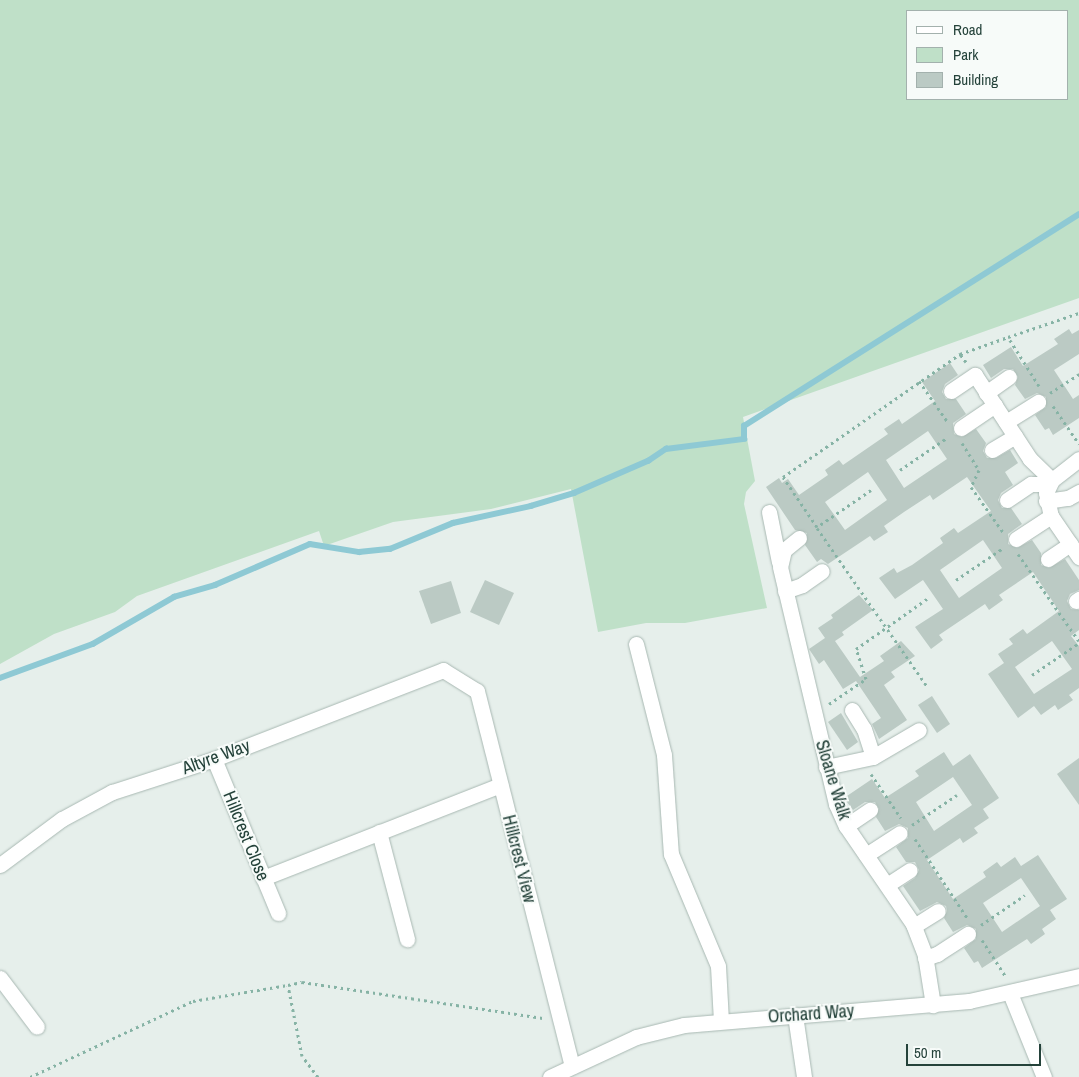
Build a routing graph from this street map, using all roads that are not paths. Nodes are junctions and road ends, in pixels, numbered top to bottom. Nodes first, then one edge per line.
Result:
1 (1009, 377) dead end
2 (952, 391) dead end
3 (990, 399) junction
4 (1045, 400) road end
5 (1006, 422) junction
6 (961, 428) road end
7 (1015, 436) junction
8 (992, 450) dead end
9 (1079, 459) edge
10 (1050, 482) junction
11 (1079, 492) edge
12 (1007, 500) dead end
13 (1046, 501) junction
14 (769, 512) dead end
15 (1051, 516) junction
16 (799, 538) dead end
17 (1016, 539) dead end
18 (1075, 549) edge
19 (1048, 559) dead end
20 (780, 566) junction
21 (822, 571) dead end
22 (785, 591) junction
23 (636, 644) dead end
24 (443, 670) joint
25 (852, 710) dead end
26 (919, 730) dead end
27 (869, 758) junction
28 (214, 759) junction
29 (826, 767) junction
30 (500, 785) junction
31 (870, 810) dead end
32 (846, 826) junction
33 (905, 829) road end
34 (379, 832) junction
35 (866, 855) junction
36 (2, 859) edge
37 (910, 870) dead end
38 (263, 878) junction
39 (887, 885) junction
40 (938, 911) dead end
41 (278, 913) dead end
42 (914, 926) junction
43 (973, 930) road end
44 (407, 939) dead end
45 (925, 958) junction
46 (1079, 976) edge
47 (0, 978) edge
48 (1010, 988) junction
49 (933, 1005) junction
50 (795, 1016) junction
51 (721, 1021) junction
52 (37, 1027) dead end
53 (572, 1066) junction
54 (550, 1077) edge
55 (804, 1077) edge
56 (1044, 1077) edge

1 - 3 street
2 - 3 street
3 - 5 street
3 - 6 street
4 - 5 street
5 - 7 street
7 - 8 street
7 - 10 street
9 - 10 street
10 - 12 street
10 - 13 street
11 - 13 street
13 - 15 street
14 - 20 street, Sloane Walk
15 - 17 street
15 - 18 street
16 - 20 street
18 - 19 street
20 - 22 street, Sloane Walk
21 - 22 street
22 - 29 street, Sloane Walk
23 - 51 street
24 - 28 street, Altyre Way
24 - 30 street, Hillcrest View
25 - 27 street
26 - 27 street
27 - 29 street
28 - 36 street, Altyre Way
28 - 38 street, Hillcrest Close
29 - 32 street, Sloane Walk
30 - 34 street
30 - 53 street, Hillcrest View
31 - 32 street
32 - 35 street, Sloane Walk
33 - 35 street
34 - 38 street
34 - 44 street
35 - 39 street, Sloane Walk
37 - 39 street
38 - 41 street, Hillcrest Close
39 - 42 street, Sloane Walk
40 - 42 street
42 - 45 street, Sloane Walk
43 - 45 street
45 - 49 street, Sloane Walk
46 - 48 street, Orchard Way
47 - 52 street
48 - 49 street, Orchard Way
48 - 56 street
49 - 50 street, Orchard Way
50 - 51 street, Orchard Way
50 - 55 street
51 - 53 street, Orchard Way
53 - 54 street, Orchard Way

